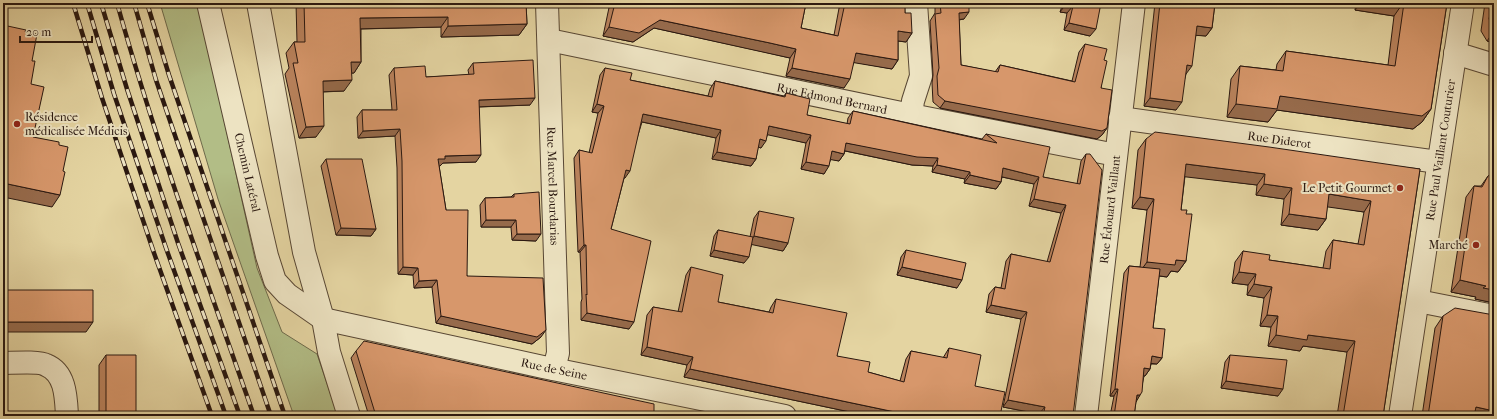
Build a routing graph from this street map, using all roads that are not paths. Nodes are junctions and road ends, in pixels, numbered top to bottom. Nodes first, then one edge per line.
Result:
1 (208, 3) edge
2 (258, 3) edge
3 (547, 3) edge
4 (916, 3) edge
5 (1134, 3) edge
6 (1463, 3) edge
7 (549, 40) junction
8 (1455, 53) junction
9 (1494, 65) edge
10 (911, 116) junction
11 (1120, 118) junction
12 (1116, 156) junction
13 (1438, 162) junction
14 (1418, 301) junction
15 (1494, 316) edge
16 (322, 319) junction
17 (3, 363) edge
18 (554, 369) junction
19 (750, 413) edge
20 (68, 416) edge
21 (349, 416) edge
22 (785, 416) edge
23 (1086, 416) edge
24 (1400, 416) edge

1 - 16 street, Chemin Latéral
2 - 16 street
3 - 7 street, Rue Marcel Bourdarias
4 - 10 street
5 - 11 street, Rue Édouard Vaillant
6 - 8 street, Rue Paul Vaillant Couturier
7 - 10 street, Rue Edmond Bernard
7 - 18 street, Rue Marcel Bourdarias
8 - 9 street
8 - 13 street, Rue Paul Vaillant Couturier
10 - 12 street, Rue Edmond Bernard
11 - 12 street, Rue Édouard Vaillant
11 - 13 street, Rue Diderot
12 - 23 street, Rue Édouard Vaillant
13 - 14 street, Rue Paul Vaillant Couturier
14 - 15 street
14 - 24 street, Rue Paul Vaillant Couturier
16 - 18 street, Rue de Seine
16 - 21 street
17 - 20 street
18 - 19 street, Rue de Seine
19 - 22 street, Rue de Seine

